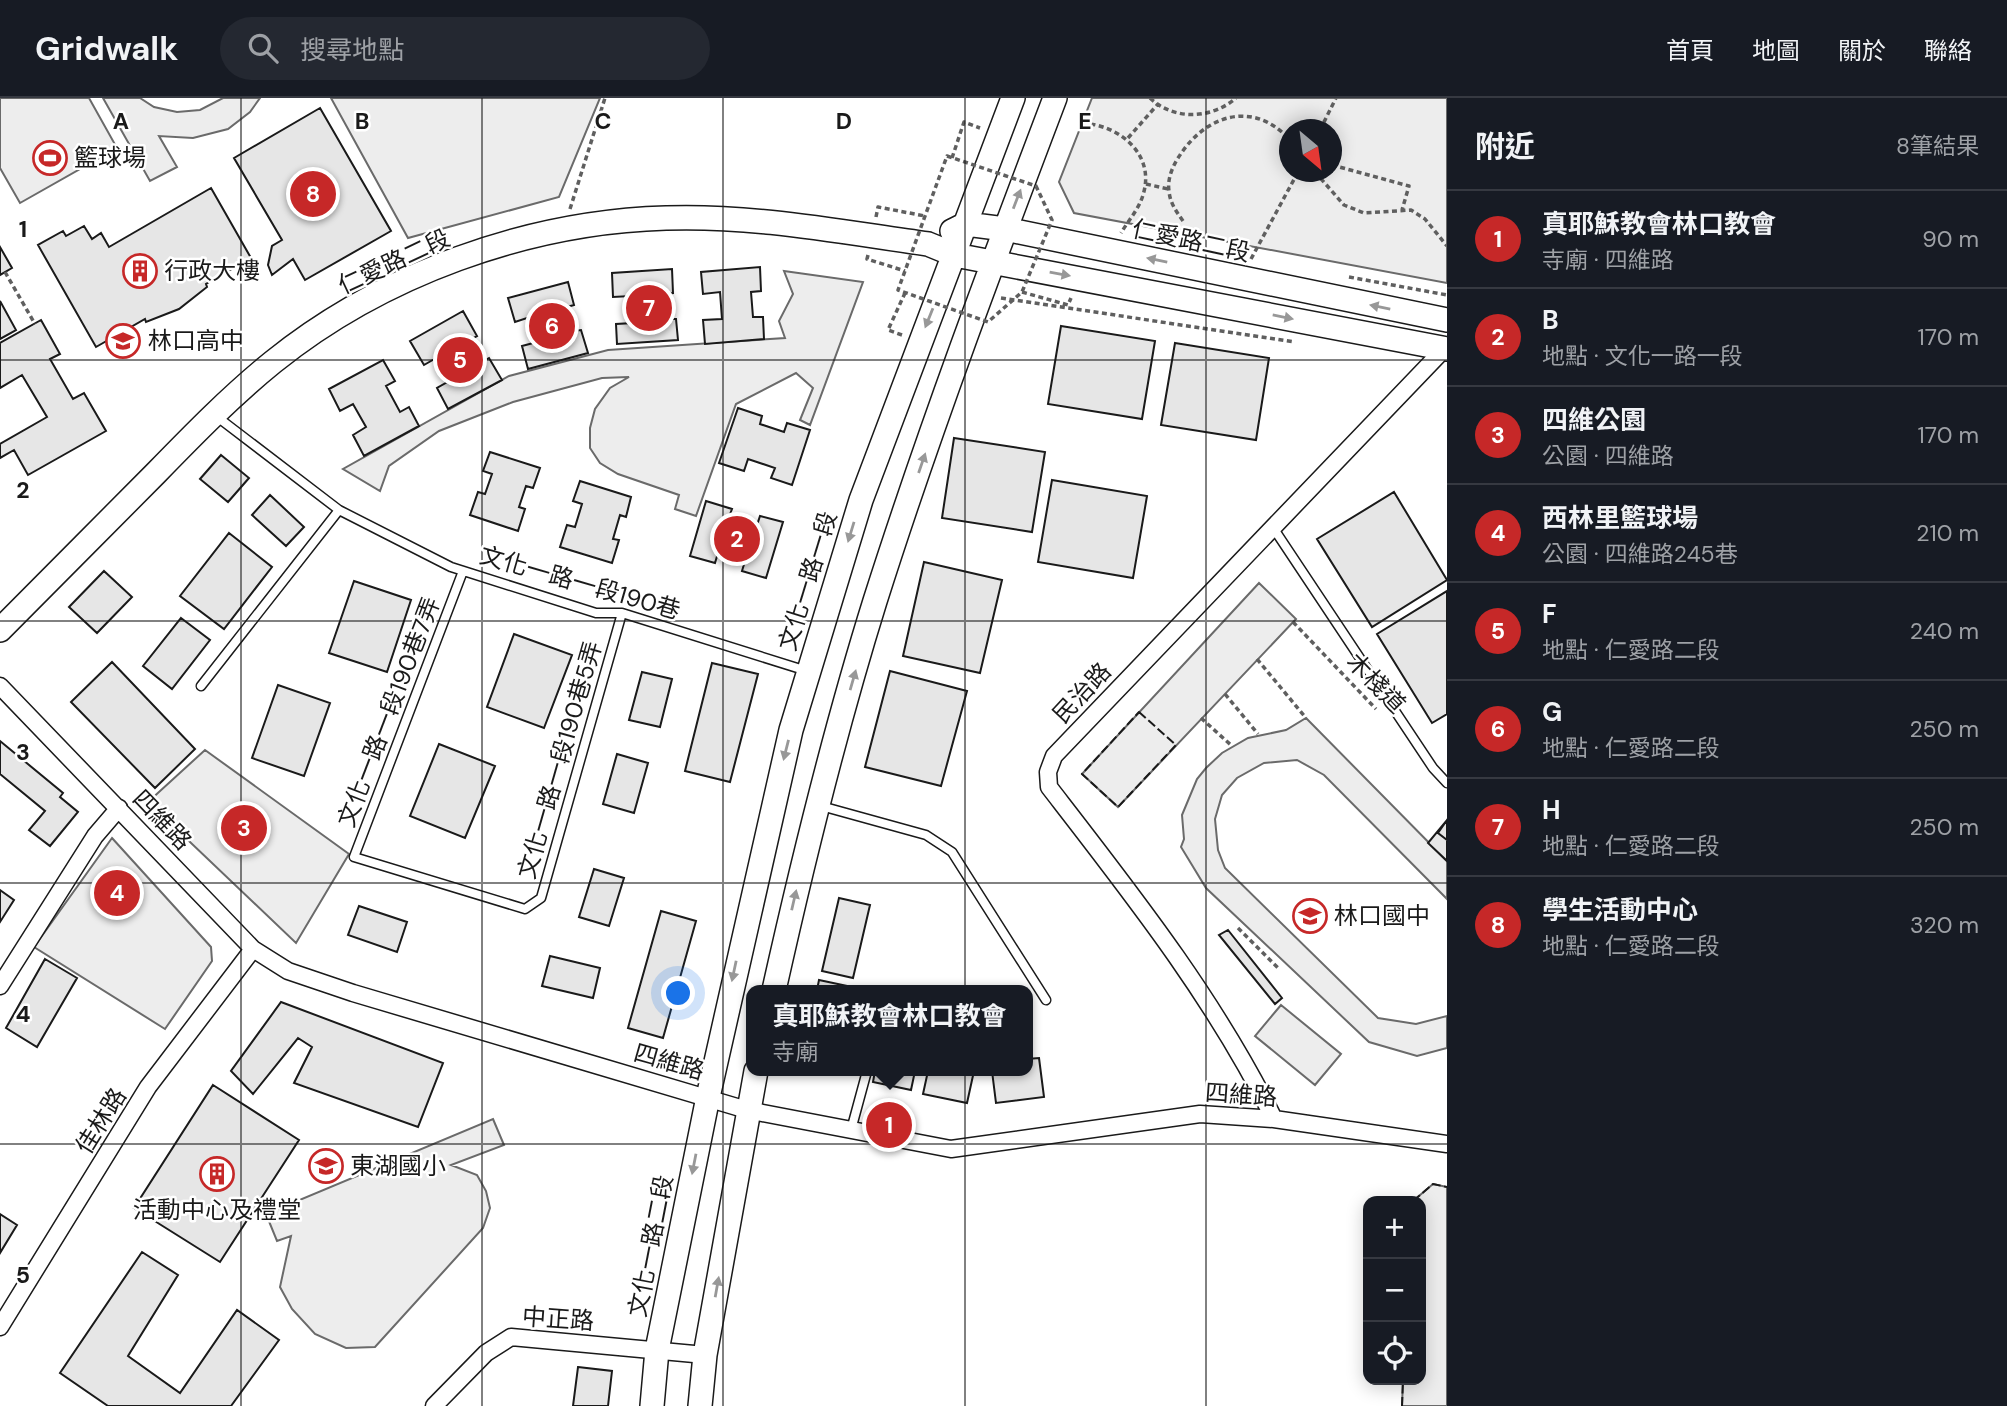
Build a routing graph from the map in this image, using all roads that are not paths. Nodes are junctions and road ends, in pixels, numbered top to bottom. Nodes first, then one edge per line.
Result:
1 (1013, 98) edge
2 (1055, 98) edge
3 (966, 224) junction
4 (1005, 229) junction
5 (928, 244) junction
6 (955, 255) junction
7 (993, 262) junction
8 (1447, 320) edge
9 (1446, 345) edge
10 (214, 415) junction
11 (339, 510) junction
12 (1272, 525) junction
13 (463, 570) junction
14 (622, 613) junction
15 (0, 630) edge
16 (808, 672) junction
17 (0, 686) edge
18 (201, 686) dead end
19 (1447, 783) edge
20 (818, 805) junction
21 (119, 808) junction
22 (525, 909) joint
23 (253, 949) junction
24 (775, 985) edge
25 (0, 986) edge
26 (1046, 1000) dead end
27 (755, 1076) edge
28 (866, 1076) edge
29 (708, 1097) junction
30 (747, 1110) junction
31 (1274, 1119) junction
32 (851, 1130) junction
33 (1447, 1144) edge
34 (0, 1327) edge
35 (657, 1350) junction
36 (705, 1355) junction
37 (434, 1406) edge
38 (652, 1406) edge
39 (700, 1406) edge

1 - 3 main road, 文化一路一段
4 -> 2 main road
3 - 4 main road, 仁愛路二段
3 - 5 main road
3 - 6 main road, 文化一路一段
4 - 7 main road
8 -> 4 main road, 仁愛路二段
5 - 6 main road, 仁愛路二段
5 - 10 main road, 仁愛路二段
6 - 7 main road, 仁愛路二段
6 -> 16 main road, 文化一路一段
7 -> 9 main road, 仁愛路二段
20 -> 7 main road
9 - 12 street, 民治路
10 - 11 lane, 文化一路一段190巷
10 - 15 main road, 仁愛路二段
11 - 13 lane, 文化一路一段190巷
11 - 18 lane
12 - 19 lane
12 - 31 street, 民治路
13 - 14 lane, 文化一路一段190巷
13 - 22 lane, 文化一路一段190巷7弄
14 - 16 lane, 文化一路一段190巷
14 - 22 lane, 文化一路一段190巷5弄
16 -> 29 main road, 文化一路一段
17 - 21 street, 四維路
24 -> 20 main road
20 - 26 lane
21 - 23 street, 四維路
21 - 25 street
23 - 29 street, 四維路
23 - 34 street, 佳林路
27 - 30 main road
28 - 32 lane
29 - 30 street, 四維路
29 -> 35 main road, 文化一路二段
30 - 32 street, 四維路
36 -> 30 main road
31 - 32 street, 四維路
31 - 33 street, 四維路
35 - 36 street, 中正路
35 - 37 street, 中正路
35 - 38 main road, 文化一路二段
36 - 39 main road

